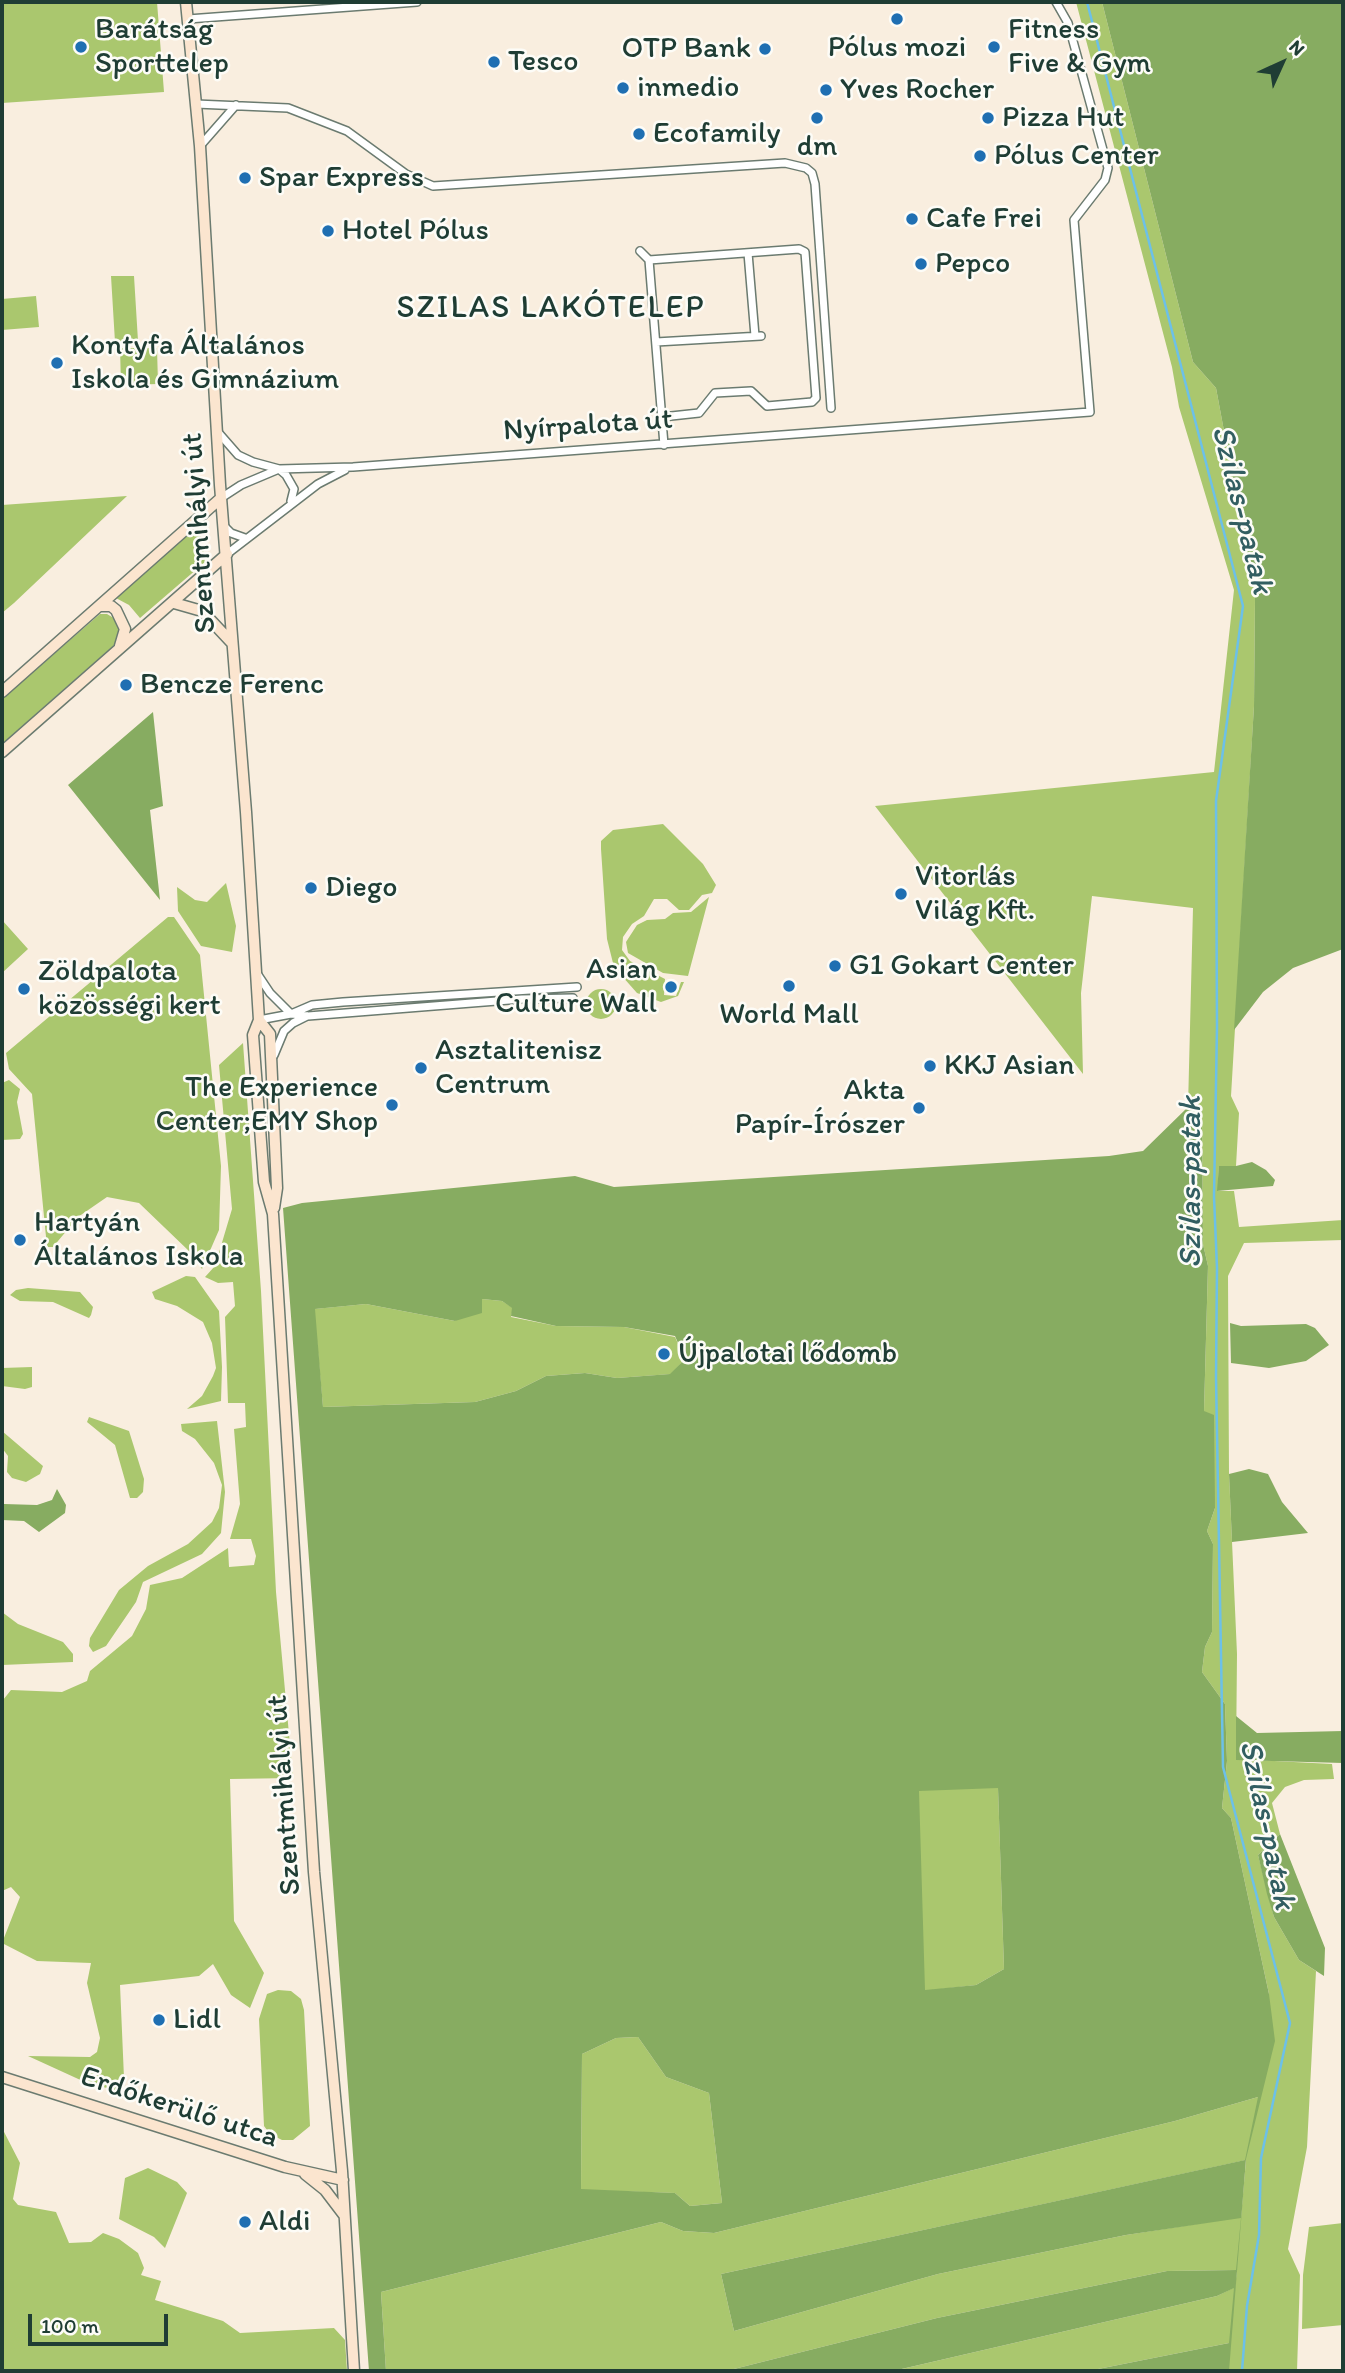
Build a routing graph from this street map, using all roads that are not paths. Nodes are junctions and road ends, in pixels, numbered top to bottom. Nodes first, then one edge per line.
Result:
1 (186, 2) edge
2 (417, 2) edge
3 (1056, 2) edge
4 (188, 19) junction
5 (196, 104) junction
6 (236, 105) junction
7 (200, 146) junction
8 (640, 251) dead end
9 (748, 253) junction
10 (649, 260) junction
11 (656, 342) junction
12 (831, 408) dead end
13 (662, 416) junction
14 (217, 430) junction
15 (664, 445) junction
16 (354, 467) junction
17 (279, 468) junction
18 (222, 498) junction
19 (290, 504) junction
20 (224, 526) junction
21 (245, 538) junction
22 (227, 554) junction
23 (174, 603) junction
24 (100, 606) junction
25 (232, 643) junction
26 (117, 653) junction
27 (2, 692) edge
28 (2, 752) edge
29 (256, 970) junction
30 (577, 987) dead end
31 (573, 999) dead end
32 (291, 1014) junction
33 (308, 1016) junction
34 (259, 1020) junction
35 (272, 1064) junction
36 (273, 1214) junction
37 (2, 2077) edge
38 (302, 2172) junction
39 (343, 2180) junction
40 (346, 2218) junction
41 (354, 2371) edge

1 - 4 main road, Szentmihályi út
2 - 4 street
3 - 15 street, Nyírpalota út
4 - 5 main road, Szentmihályi út
5 - 6 street
5 - 7 main road, Szentmihályi út
6 - 7 street
6 - 12 street
7 - 14 main road, Szentmihályi út
8 - 10 street
9 - 10 street
9 - 11 street
9 - 13 street
10 - 11 street
11 - 13 street
13 - 15 street
14 - 17 street
14 - 18 main road, Szentmihályi út
15 - 16 street, Nyírpalota út
16 - 17 street, Nyírpalota út
16 - 19 street, Nyírpalota út
17 - 18 street, Nyírpalota út
17 - 19 street
18 - 20 main road, Szentmihályi út
18 - 24 main road, Nyírpalota út
19 - 21 street, Nyírpalota út
20 - 21 street
20 - 22 main road, Szentmihályi út
21 - 22 street, Nyírpalota út
22 - 23 main road, Nyírpalota út
22 - 25 main road, Szentmihályi út
23 - 25 main road
23 - 26 main road, Nyírpalota út
24 - 26 main road
24 - 27 main road, Nyírpalota út
25 - 29 main road, Szentmihályi út
26 - 28 main road, Nyírpalota út
29 - 32 street
29 - 34 main road, Szentmihályi út
30 - 32 street
31 - 33 street
32 - 33 street
32 - 34 street
33 - 35 street
34 - 35 main road, Szentmihályi út
34 - 36 main road, Szentmihályi út
35 - 36 main road, Szentmihályi út
36 - 39 main road, Szentmihályi út
37 - 38 main road, Erdőkerülő utca
38 - 39 main road, Erdőkerülő utca
38 - 40 main road
39 - 40 main road, Szentmihályi út
40 - 41 main road, Szentmihályi út

